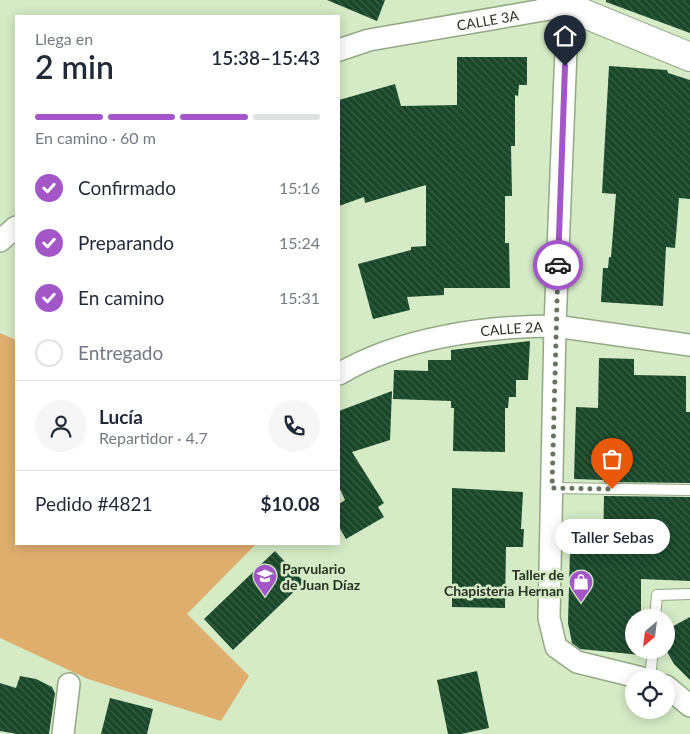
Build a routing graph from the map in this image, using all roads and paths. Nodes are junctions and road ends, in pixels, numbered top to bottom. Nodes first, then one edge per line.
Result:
1 (562, 2) edge
2 (340, 50) edge
3 (690, 57) edge
4 (15, 228) edge
5 (0, 241) edge
6 (555, 326) junction
7 (690, 345) edge
8 (340, 374) edge
9 (552, 488) junction
10 (690, 490) edge
11 (690, 594) edge
12 (656, 609) edge
13 (625, 674) edge
14 (69, 684) dead end
15 (675, 694) edge
16 (690, 706) edge
17 (63, 734) edge

1 - 2 street, CALLE 3A
1 - 3 street
1 - 6 street
4 - 5 street
6 - 7 street, CALLE 2A
6 - 8 street, CALLE 2A
6 - 9 street
9 - 10 lane
9 - 13 street
11 - 12 lane
14 - 17 street
15 - 16 street

